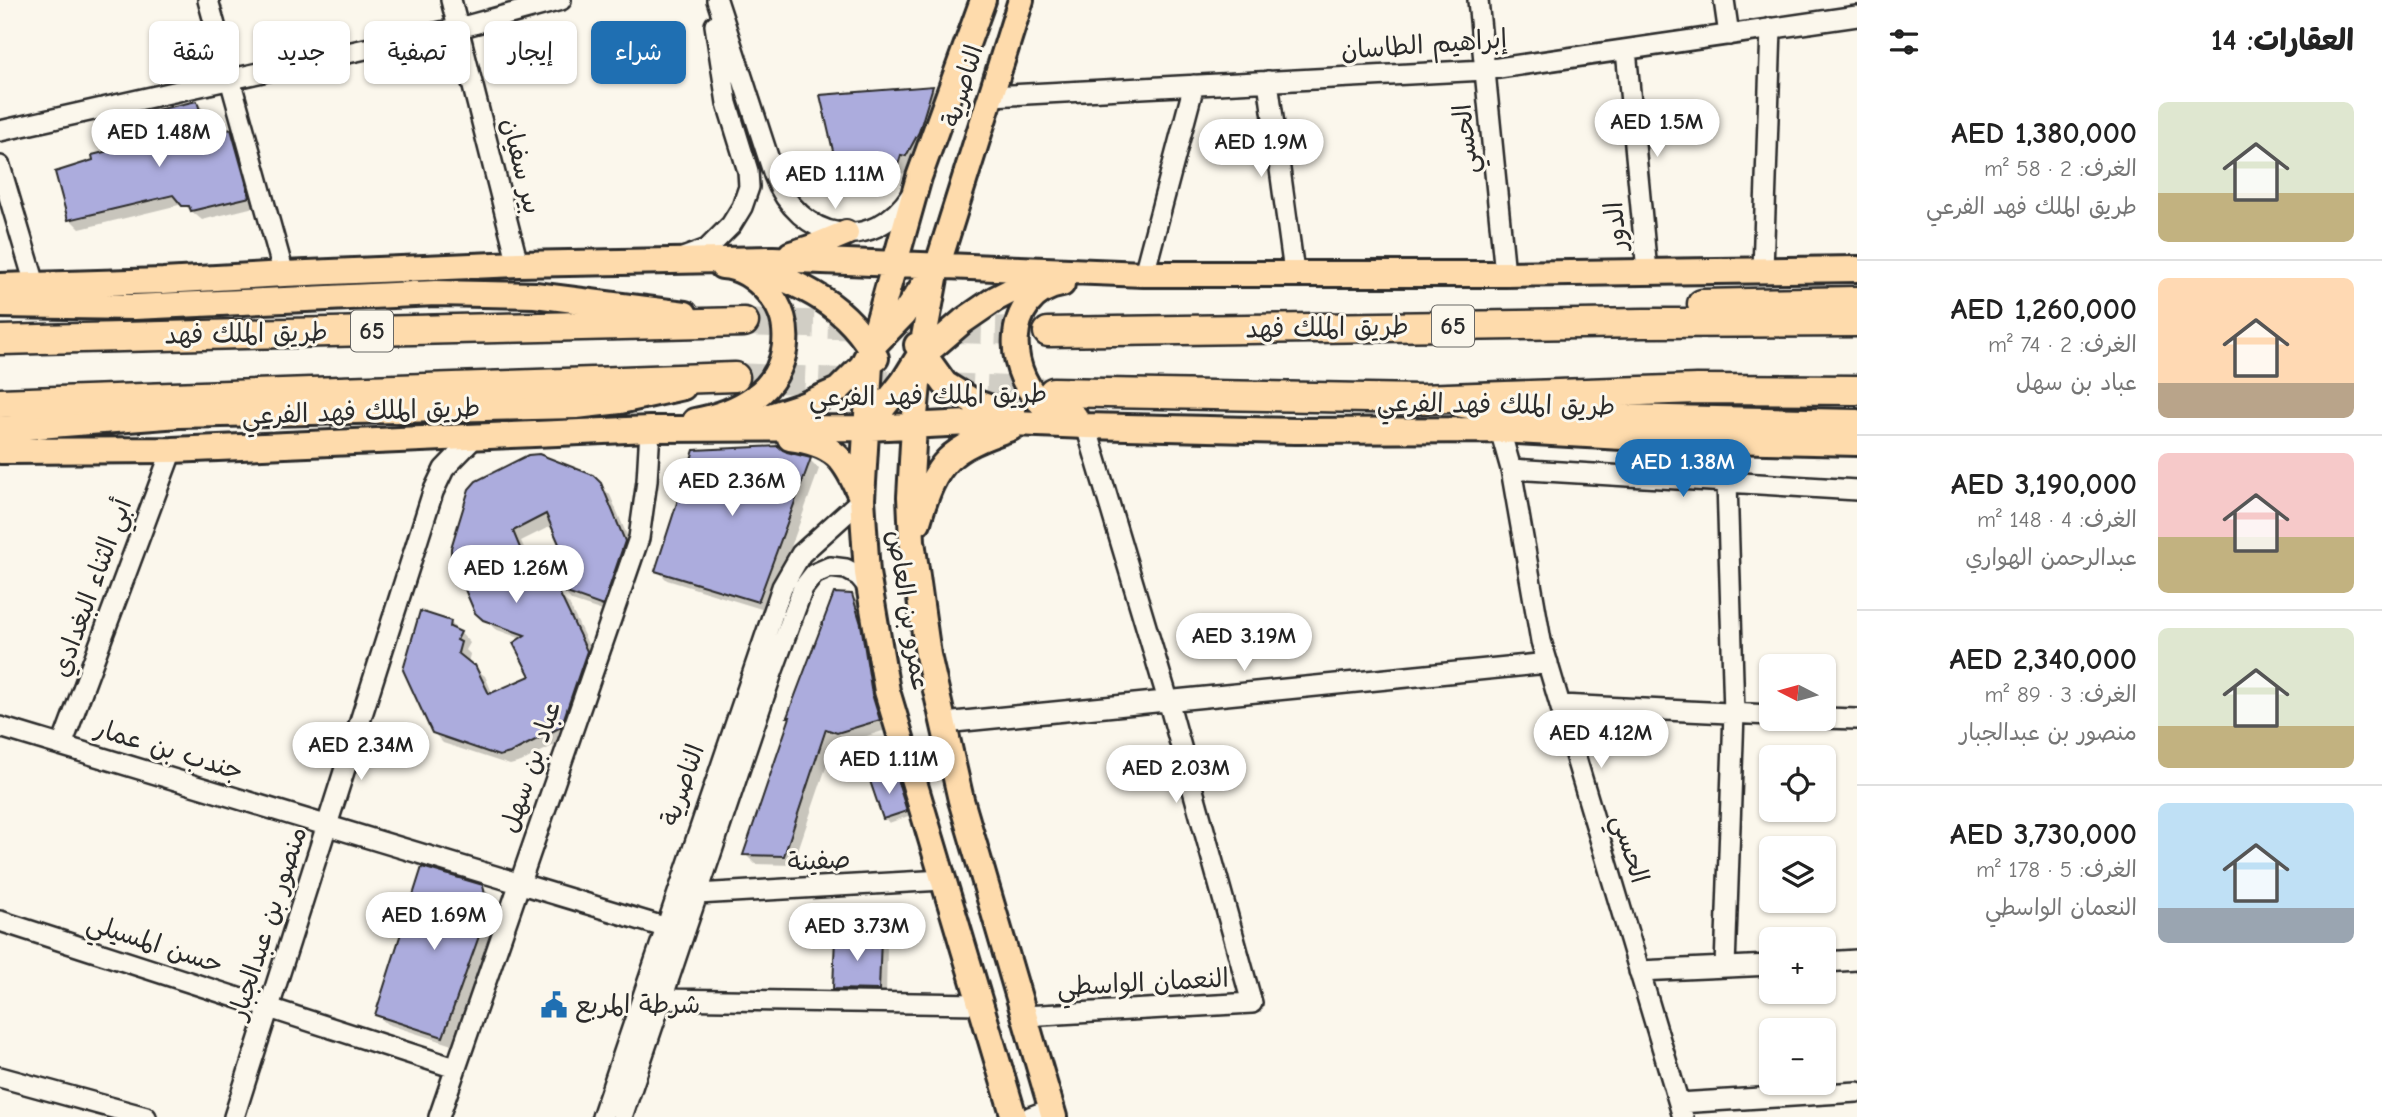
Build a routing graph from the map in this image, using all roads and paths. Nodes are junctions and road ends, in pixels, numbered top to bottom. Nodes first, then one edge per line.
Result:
1 (208, 0) edge
2 (451, 0) edge
3 (561, 0) edge
4 (711, 0) edge
5 (717, 0) edge
6 (983, 0) edge
7 (1021, 0) edge
8 (1478, 0) edge
9 (1724, 0) edge
10 (1857, 16) edge
11 (214, 21) edge
12 (457, 21) edge
13 (470, 25) edge
14 (1771, 29) junction
15 (1729, 35) junction
16 (364, 49) edge
17 (1626, 50) junction
18 (1485, 70) junction
19 (470, 72) edge
20 (239, 76) edge
21 (1268, 81) junction
22 (203, 84) edge
23 (231, 84) edge
24 (1194, 85) junction
25 (991, 96) junction
26 (0, 131) edge
27 (0, 166) edge
28 (919, 177) junction
29 (846, 233) junction
30 (773, 258) junction
31 (736, 260) junction
32 (676, 262) junction
33 (518, 264) junction
34 (895, 264) junction
35 (937, 267) junction
36 (1857, 269) edge
37 (1763, 270) junction
38 (1101, 271) junction
39 (1647, 271) junction
40 (1294, 272) junction
41 (1136, 273) junction
42 (284, 274) junction
43 (1505, 274) junction
44 (35, 284) junction
45 (0, 286) edge
46 (1857, 301) edge
47 (0, 305) edge
48 (903, 315) junction
49 (744, 322) joint
50 (1644, 323) junction
51 (1857, 323) edge
52 (1048, 332) tunnel mouth
53 (0, 340) edge
54 (871, 348) junction
55 (921, 353) junction
56 (735, 377) joint
57 (1857, 390) edge
58 (1053, 392) tunnel mouth
59 (894, 393) junction
60 (1420, 399) junction
61 (0, 403) edge
62 (1028, 422) junction
63 (1857, 422) edge
64 (914, 426) junction
65 (1086, 426) junction
66 (1115, 427) junction
67 (867, 428) junction
68 (0, 429) edge
69 (650, 429) junction
70 (731, 429) junction
71 (1500, 430) junction
72 (475, 438) junction
73 (1857, 443) edge
74 (172, 450) junction
75 (0, 451) edge
76 (1511, 469) junction
77 (1727, 482) junction
78 (1857, 490) edge
79 (862, 499) junction
80 (912, 541) junction
81 (870, 589) junction
82 (1548, 663) junction
83 (1168, 701) junction
84 (1560, 705) junction
85 (1734, 713) junction
86 (1759, 714) edge
87 (1836, 718) edge
88 (1857, 719) edge
89 (944, 723) junction
90 (0, 727) edge
91 (62, 746) junction
92 (327, 825) junction
93 (943, 880) junction
94 (518, 883) junction
95 (697, 894) junction
96 (0, 921) edge
97 (674, 930) junction
98 (1857, 960) edge
99 (1836, 961) edge
100 (1759, 966) edge
101 (1725, 967) junction
102 (1639, 971) junction
103 (662, 999) junction
104 (979, 1004) junction
105 (268, 1008) junction
106 (1024, 1016) junction
107 (455, 1068) junction
108 (0, 1077) edge
109 (1857, 1092) edge
110 (1681, 1110) edge
111 (1045, 1114) edge
112 (146, 1117) edge
113 (234, 1117) edge
114 (439, 1117) edge
115 (602, 1117) edge
116 (622, 1117) edge
117 (1013, 1117) edge

1 - 11 street
2 - 12 street, بير سفيان
3 - 13 street
4 - 32 street
5 - 29 street
6 - 28 main road, الناصرية
7 - 25 main road, الناصرية
8 - 18 street, الحسي
9 - 15 street
10 - 14 street, إبراهيم الطاسان
14 - 15 street, إبراهيم الطاسان
14 - 37 street
15 - 17 street, إبراهيم الطاسان
16 - 20 street
17 - 18 street, إبراهيم الطاسان
17 - 39 street, الدور
18 - 21 street, إبراهيم الطاسان
18 - 43 street, الحسي
19 - 33 street, بير سفيان
21 - 24 street, إبراهيم الطاسان
21 - 40 street
22 - 26 street
23 - 42 street
24 - 25 street, إبراهيم الطاسان
24 - 41 street
25 - 35 main road, الناصرية
27 - 44 street
28 - 29 street
28 - 34 main road, الناصرية
29 - 30 main road
30 - 31 main road
30 - 34 main road
31 - 32 main road
31 - 54 main road
32 - 33 main road
32 - 69 main road
33 - 42 main road
34 - 35 main road
34 - 48 main road
34 - 54 main road, الناصرية
35 - 38 main road
35 - 48 main road
35 - 55 main road, الناصرية
36 - 37 main road
37 - 39 main road
38 - 41 main road
38 - 55 main road
39 - 43 main road
40 - 41 main road
40 - 43 main road
41 - 66 main road
42 - 44 main road
44 - 45 main road
46 - 50 highway
47 - 49 main road
48 - 54 main road
48 - 55 main road
49 - 53 highway, طريق الملك فهد / 65
50 - 51 highway, طريق الملك فهد / 65
50 - 52 highway, طريق الملك فهد / 65
54 - 59 main road
54 - 67 main road, عمرو بن العاص
54 - 70 main road
55 - 59 main road
55 - 62 main road
55 - 64 main road, عمرو بن العاص
56 - 61 highway, 65
56 - 68 main road
57 - 60 highway
58 - 60 highway
59 - 64 main road
59 - 67 main road
60 - 63 main road
62 - 64 main road, طريق الملك فهد الفرعي
62 - 65 main road, طريق الملك فهد الفرعي
62 - 80 main road
64 - 67 main road, طريق الملك فهد الفرعي
64 - 80 main road, عمرو بن العاص
65 - 66 main road, طريق الملك فهد الفرعي
65 - 83 street, النعمان الواسطي
66 - 71 main road, طريق الملك فهد الفرعي
67 - 70 main road, طريق الملك فهد الفرعي
67 - 79 main road, عمرو بن العاص
69 - 70 main road, طريق الملك فهد الفرعي
69 - 72 main road, طريق الملك فهد الفرعي
69 - 94 street, عباد بن سهل
70 - 79 main road
71 - 73 main road, طريق الملك فهد الفرعي
71 - 76 street, الحسي
72 - 74 main road, طريق الملك فهد الفرعي
72 - 92 street, منصور بن عبدالجبار
74 - 75 main road, طريق الملك فهد الفرعي
74 - 91 street, أبي الثناء البغدادي
76 - 77 street
76 - 82 street, الحسي
77 - 78 street
77 - 85 street
79 - 81 main road, عمرو بن العاص
79 - 97 street, الناصرية
80 - 89 main road, عمرو بن العاص
81 - 93 main road, عمرو بن العاص
81 - 95 street, الناصرية
82 - 83 street
82 - 84 street, الحسي
83 - 89 street
83 - 106 street, النعمان الواسطي
84 - 85 street
84 - 102 street, الحسي
85 - 86 street
85 - 101 street
87 - 88 street
89 - 106 main road, عمرو بن العاص
90 - 91 street, جندب بن عمار
91 - 92 street, جندب بن عمار
92 - 94 street, جندب بن عمار
92 - 105 street, منصور بن عبدالجبار
93 - 95 street, صفينة
93 - 104 main road, عمرو بن العاص
94 - 97 street, جندب بن عمار
94 - 107 street, عباد بن سهل
95 - 97 street, الناصرية
96 - 105 street, حسن المسيلي
97 - 103 street, الناصرية
97 - 115 street, الناصرية
98 - 99 street
100 - 101 street
101 - 102 street
102 - 110 street, الحسي
103 - 104 street
103 - 116 street, الناصرية
104 - 117 main road, عمرو بن العاص
105 - 107 street, حسن المسيلي
105 - 113 street, منصور بن عبدالجبار
106 - 111 main road, عمرو بن العاص
107 - 114 street, عباد بن سهل
108 - 112 street
109 - 110 street

